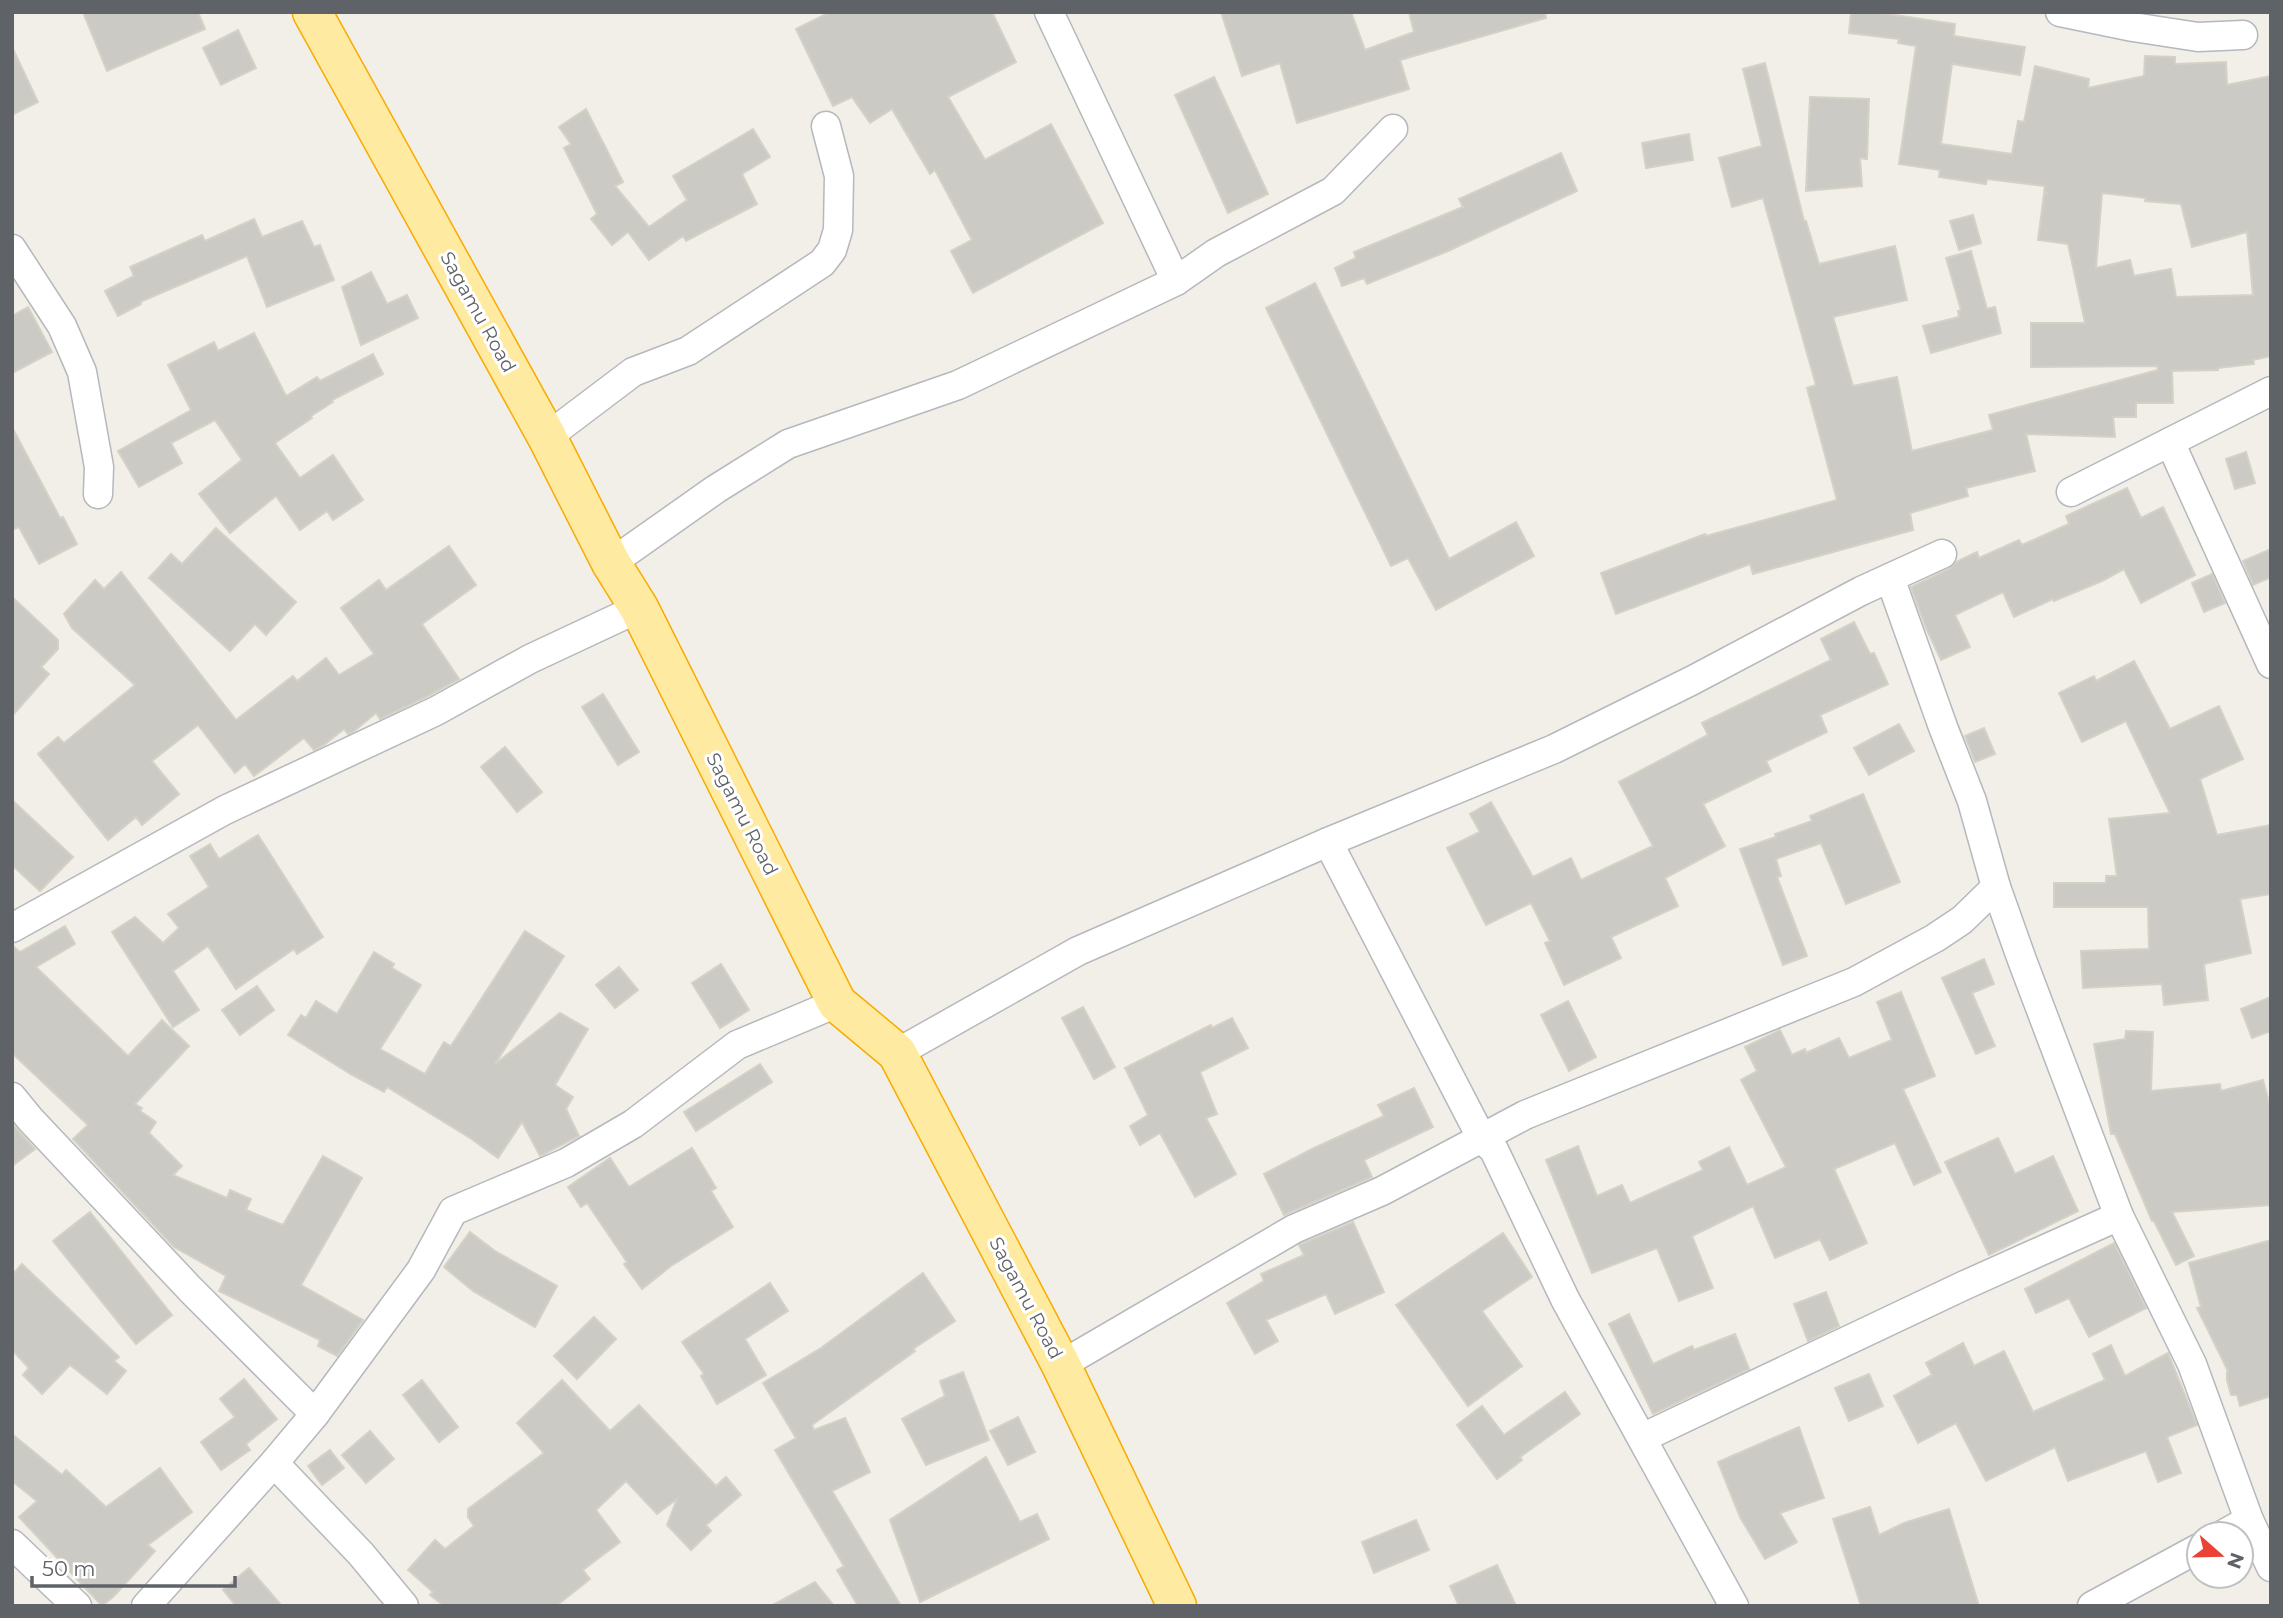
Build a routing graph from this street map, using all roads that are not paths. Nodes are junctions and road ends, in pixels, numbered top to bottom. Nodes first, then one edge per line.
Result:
1 (312, 12) edge
2 (1049, 12) edge
3 (2060, 12) edge
4 (2243, 35) dead end
5 (825, 125) dead end
6 (1393, 129) dead end
7 (12, 249) edge
8 (1176, 281) junction
9 (2271, 391) edge
10 (547, 437) junction
11 (2170, 442) junction
12 (2071, 492) dead end
13 (98, 494) dead end
14 (1942, 554) dead end
15 (611, 563) junction
16 (1890, 578) junction
17 (639, 608) junction
18 (2271, 664) edge
19 (1328, 842) junction
20 (1996, 887) junction
21 (12, 929) edge
22 (836, 1003) junction
23 (897, 1053) junction
24 (12, 1097) edge
25 (1482, 1139) junction
26 (2119, 1216) junction
27 (1061, 1365) junction
28 (315, 1414) junction
29 (1642, 1438) junction
30 (274, 1463) junction
31 (2249, 1520) edge
32 (2255, 1533) edge
33 (12, 1544) edge
34 (2185, 1556) edge
35 (2271, 1567) edge
36 (77, 1606) edge
37 (146, 1606) edge
38 (404, 1606) edge
39 (1177, 1606) edge
40 (1734, 1606) edge
41 (2092, 1606) edge

1 - 10 highway, Sagamu Road
2 - 8 street
3 - 4 street
5 - 10 street
6 - 8 street
7 - 13 street
8 - 15 street
9 - 11 street
10 - 15 highway, Sagamu Road
11 - 12 street
11 - 18 street
14 - 16 street
15 - 17 highway, Sagamu Road
16 - 19 street
16 - 20 street
17 - 21 street
17 - 22 highway, Sagamu Road
19 - 23 street
19 - 25 street
20 - 25 street
20 - 26 street
22 - 23 highway, Sagamu Road
22 - 28 street
23 - 27 highway, Sagamu Road
24 - 28 street
25 - 27 street
25 - 29 street
26 - 29 street
26 - 31 street
27 - 39 highway, Sagamu Road
28 - 30 street
29 - 40 street
30 - 37 street
30 - 38 street
32 - 35 street
33 - 36 street
34 - 41 street

